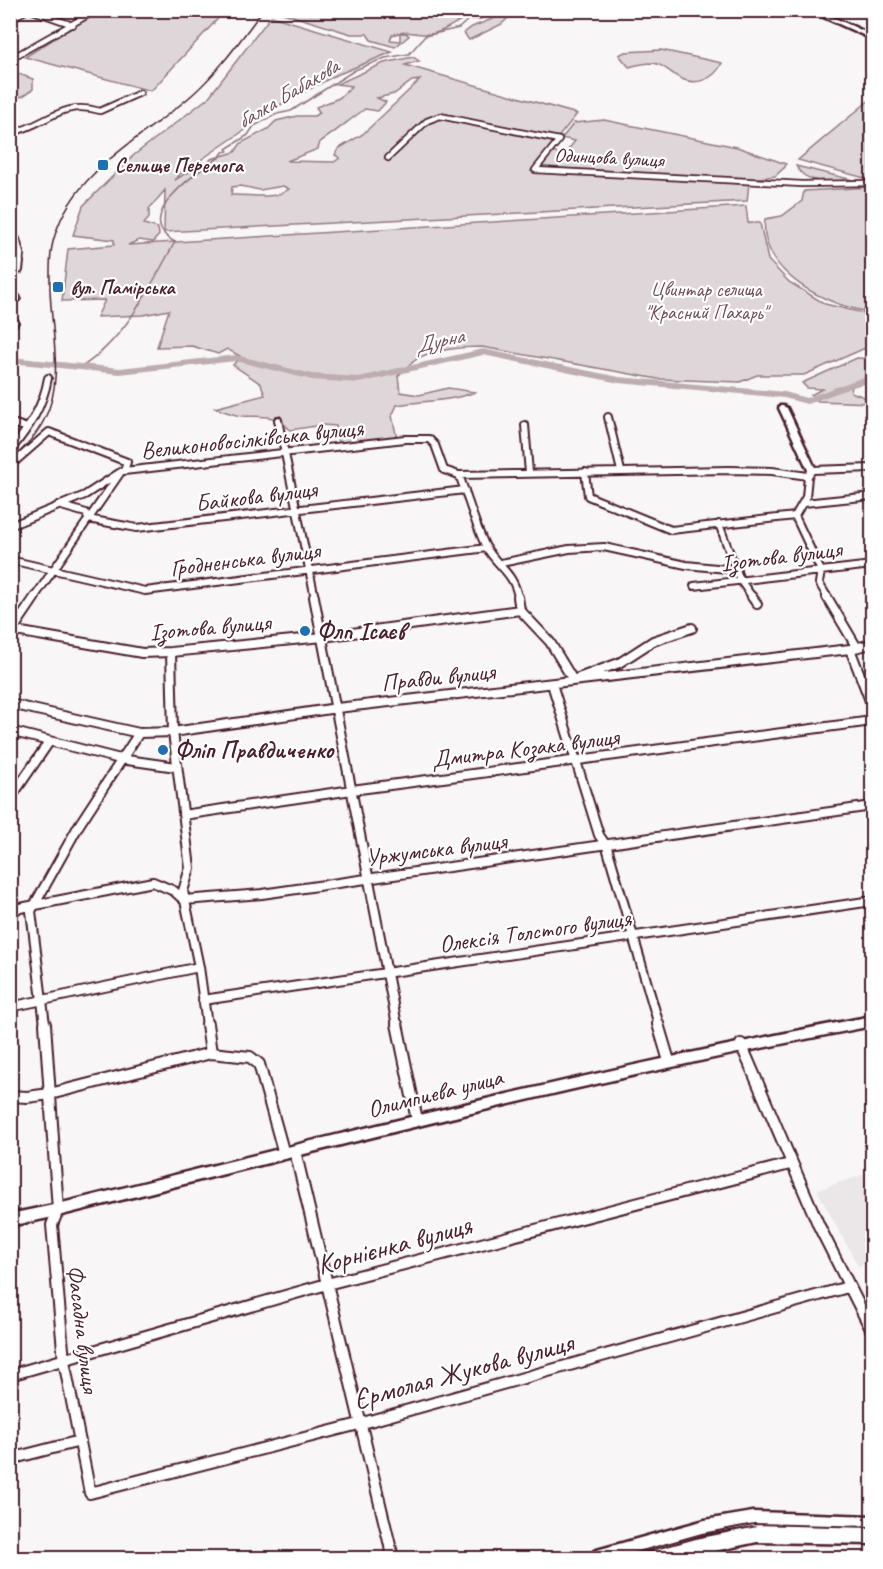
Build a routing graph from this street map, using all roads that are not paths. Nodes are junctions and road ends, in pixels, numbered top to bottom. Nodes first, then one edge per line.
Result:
1 (29, 10) edge
2 (97, 10) edge
3 (811, 10) edge
4 (10, 19) edge
5 (73, 25) junction
6 (873, 37) edge
7 (10, 59) edge
8 (140, 93) dead end
9 (10, 133) edge
10 (388, 158) dead end
11 (873, 183) edge
12 (10, 237) edge
13 (10, 270) edge
14 (48, 378) dead end
15 (783, 408) dead end
16 (608, 417) dead end
17 (278, 420) dead end
18 (10, 422) edge
19 (525, 425) dead end
20 (27, 428) junction
21 (10, 451) edge
22 (286, 454) junction
23 (10, 466) edge
24 (873, 468) edge
25 (123, 471) junction
26 (621, 471) junction
27 (585, 472) junction
28 (529, 473) junction
29 (810, 473) junction
30 (459, 475) junction
31 (465, 490) junction
32 (873, 496) edge
33 (804, 503) junction
34 (58, 505) junction
35 (298, 510) junction
36 (795, 516) junction
37 (88, 519) junction
38 (719, 524) junction
39 (10, 526) edge
40 (487, 548) junction
41 (10, 560) edge
42 (501, 563) junction
43 (873, 565) edge
44 (309, 570) junction
45 (737, 570) junction
46 (51, 571) junction
47 (821, 571) junction
48 (740, 580) junction
49 (694, 586) dead end
50 (757, 604) dead end
51 (520, 610) junction
52 (692, 628) dead end
53 (11, 631) edge
54 (323, 637) junction
55 (873, 644) edge
56 (853, 648) junction
57 (171, 652) junction
58 (573, 680) junction
59 (552, 684) junction
60 (10, 704) edge
61 (873, 706) edge
62 (337, 708) junction
63 (873, 721) edge
64 (10, 731) edge
65 (173, 732) junction
66 (139, 733) junction
67 (49, 742) junction
68 (120, 759) junction
69 (575, 762) junction
70 (176, 767) junction
71 (352, 790) junction
72 (10, 799) edge
73 (873, 806) edge
74 (183, 815) junction
75 (608, 847) junction
76 (367, 878) junction
77 (184, 900) junction
78 (873, 900) edge
79 (33, 905) junction
80 (10, 910) edge
81 (633, 937) junction
82 (199, 967) junction
83 (386, 972) junction
84 (43, 1000) junction
85 (203, 1000) junction
86 (10, 1007) edge
87 (873, 1021) edge
88 (741, 1044) junction
89 (211, 1053) junction
90 (669, 1061) junction
91 (50, 1094) junction
92 (10, 1096) edge
93 (417, 1120) junction
94 (290, 1153) junction
95 (790, 1164) junction
96 (58, 1210) junction
97 (10, 1220) edge
98 (327, 1284) junction
99 (848, 1287) junction
100 (873, 1332) edge
101 (64, 1361) junction
102 (10, 1375) edge
103 (359, 1424) junction
104 (80, 1441) junction
105 (10, 1459) edge
106 (90, 1493) joint
107 (873, 1523) edge
108 (873, 1537) edge
109 (393, 1558) edge
110 (597, 1558) edge
111 (656, 1558) edge

1 - 4 street
1 - 5 street
2 - 5 street
3 - 6 main road
5 - 7 street
8 - 9 street
10 - 11 street, Одинцова вулиця
12 - 13 street
14 - 20 street
15 - 29 main road
16 - 26 street
17 - 22 street
18 - 20 street
19 - 28 street
20 - 21 street
22 - 25 street, Великоновосілківська вулиця
22 - 30 street, Великоновосілківська вулиця
22 - 35 street
23 - 25 street, Великоновосілківська вулиця
24 - 29 street
25 - 34 street
25 - 37 street
26 - 27 street
26 - 29 street
27 - 28 street
27 - 38 street
28 - 30 street
29 - 33 street
30 - 31 street
31 - 35 street, Байкова вулиця
31 - 40 street
32 - 33 street
33 - 36 street
34 - 37 street, Байкова вулиця
34 - 39 street
35 - 37 street, Байкова вулиця
35 - 44 street
36 - 38 street
36 - 47 street
37 - 46 street
38 - 45 street
40 - 42 street
40 - 44 street, Гродненська вулиця
41 - 46 street, Гродненська вулиця
42 - 45 street
42 - 51 street
43 - 47 street, Ізотова вулиця
44 - 46 street, Гродненська вулиця
44 - 54 street
45 - 48 street
46 - 53 street
47 - 48 street, Ізотова вулиця
47 - 56 street
48 - 49 street, Ізотова вулиця
48 - 50 street
51 - 54 street, Ізотова вулиця
51 - 58 street
52 - 58 street
53 - 57 street, Ізотова вулиця
54 - 57 street, Ізотова вулиця
54 - 62 street
55 - 56 street, Правди вулиця
56 - 58 street, Правди вулиця
56 - 61 street
57 - 65 street
58 - 59 street, Правди вулиця
59 - 62 street, Правди вулиця
59 - 69 street
60 - 66 street, Правди вулиця
62 - 65 street, Правди вулиця
62 - 71 street
63 - 69 street, Дмитра Козака вулиця
64 - 67 street
65 - 66 street, Правди вулиця
65 - 70 street
66 - 68 street
67 - 68 street
67 - 72 street
68 - 70 street
68 - 79 street
69 - 71 street, Дмитра Козака вулиця
69 - 75 street
70 - 74 street
71 - 74 street, Дмитра Козака вулиця
71 - 76 street
73 - 75 street, Уржумська вулиця
74 - 77 street
75 - 76 street, Уржумська вулиця
75 - 81 street
76 - 77 street, Уржумська вулиця
76 - 83 street
77 - 79 street
77 - 82 street
78 - 81 street, Олексія Толстого вулиця
79 - 80 street
79 - 84 street, Фасадна вулиця
81 - 83 street, Олексія Толстого вулиця
81 - 90 street
82 - 84 street
82 - 85 street
83 - 85 street, Олексія Толстого вулиця
83 - 93 street
84 - 86 street
84 - 91 street, Фасадна вулиця
85 - 89 street
87 - 88 main road, Олимпиева улица
88 - 90 main road, Олимпиева улица
88 - 95 street
89 - 91 street
89 - 94 street
90 - 93 main road, Олимпиева улица
91 - 92 street
91 - 96 street, Фасадна вулиця
93 - 94 main road, Олимпиева улица
94 - 96 main road, Олимпиева улица
94 - 98 street
95 - 98 street, Корнієнка вулиця
95 - 99 street
96 - 97 main road, Олимпиева улица
96 - 101 street, Фасадна вулиця
98 - 101 street, Корнієнка вулиця
98 - 103 street
99 - 100 street
99 - 103 street, Єрмолая Жукова вулиця
101 - 102 street, Корнієнка вулиця
101 - 104 street, Фасадна вулиця
103 - 106 street, Єрмолая Жукова вулиця
103 - 109 street
104 - 105 street
104 - 106 street, Фасадна вулиця
107 - 110 main road
108 - 111 main road

